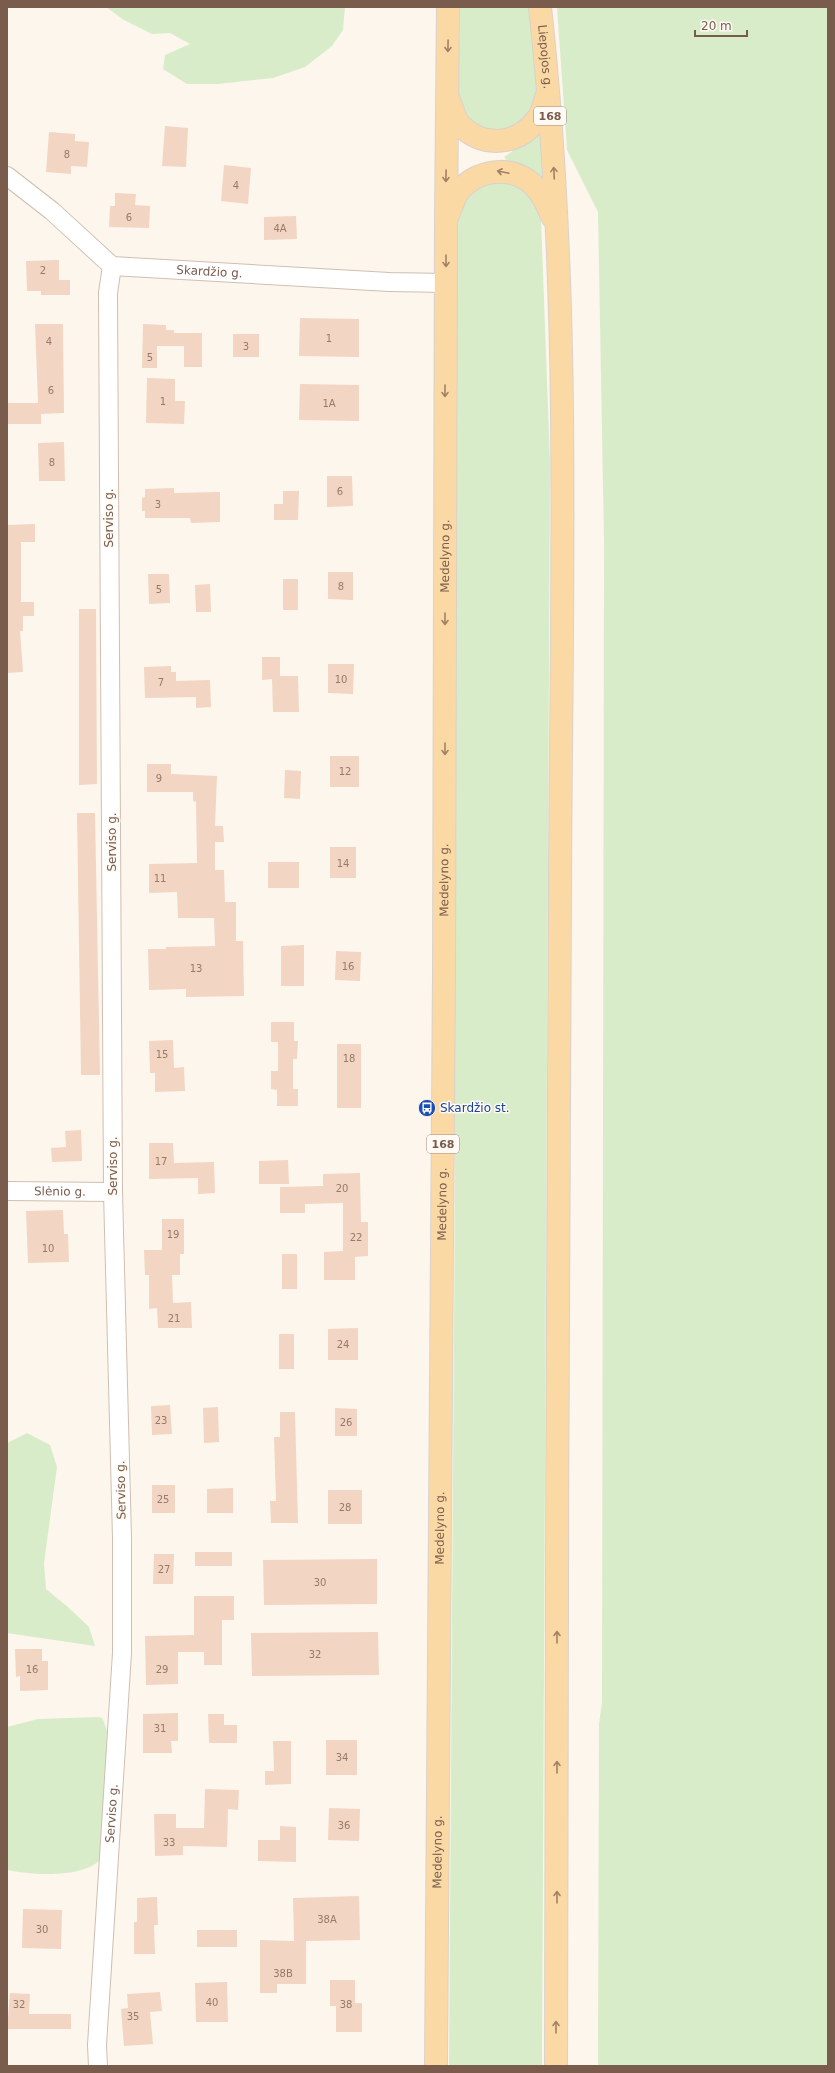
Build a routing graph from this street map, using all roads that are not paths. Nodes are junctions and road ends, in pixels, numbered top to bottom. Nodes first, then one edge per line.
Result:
1 (448, 7) edge
2 (540, 7) edge
3 (549, 90) junction
4 (447, 95) junction
5 (7, 176) edge
6 (446, 222) junction
7 (557, 226) junction
8 (112, 266) junction
9 (446, 283) junction
10 (7, 1191) edge
11 (113, 1192) junction
12 (98, 2066) edge
13 (436, 2066) edge
14 (556, 2066) edge

1 -> 4 main road, 168
2 - 3 main road, Liepojos g. / 168
3 - 4 main road
7 -> 3 main road, Liepojos g. / 168
4 -> 6 main road, 168
5 - 8 street
7 -> 6 main road
6 -> 9 main road, Medelyno g. / 168
14 -> 7 main road, 168
8 - 9 street, Skardžio g.
8 - 11 street, Serviso g.
9 -> 13 main road, Medelyno g. / 168
10 - 11 street, Slėnio g.
11 - 12 street, Serviso g.

